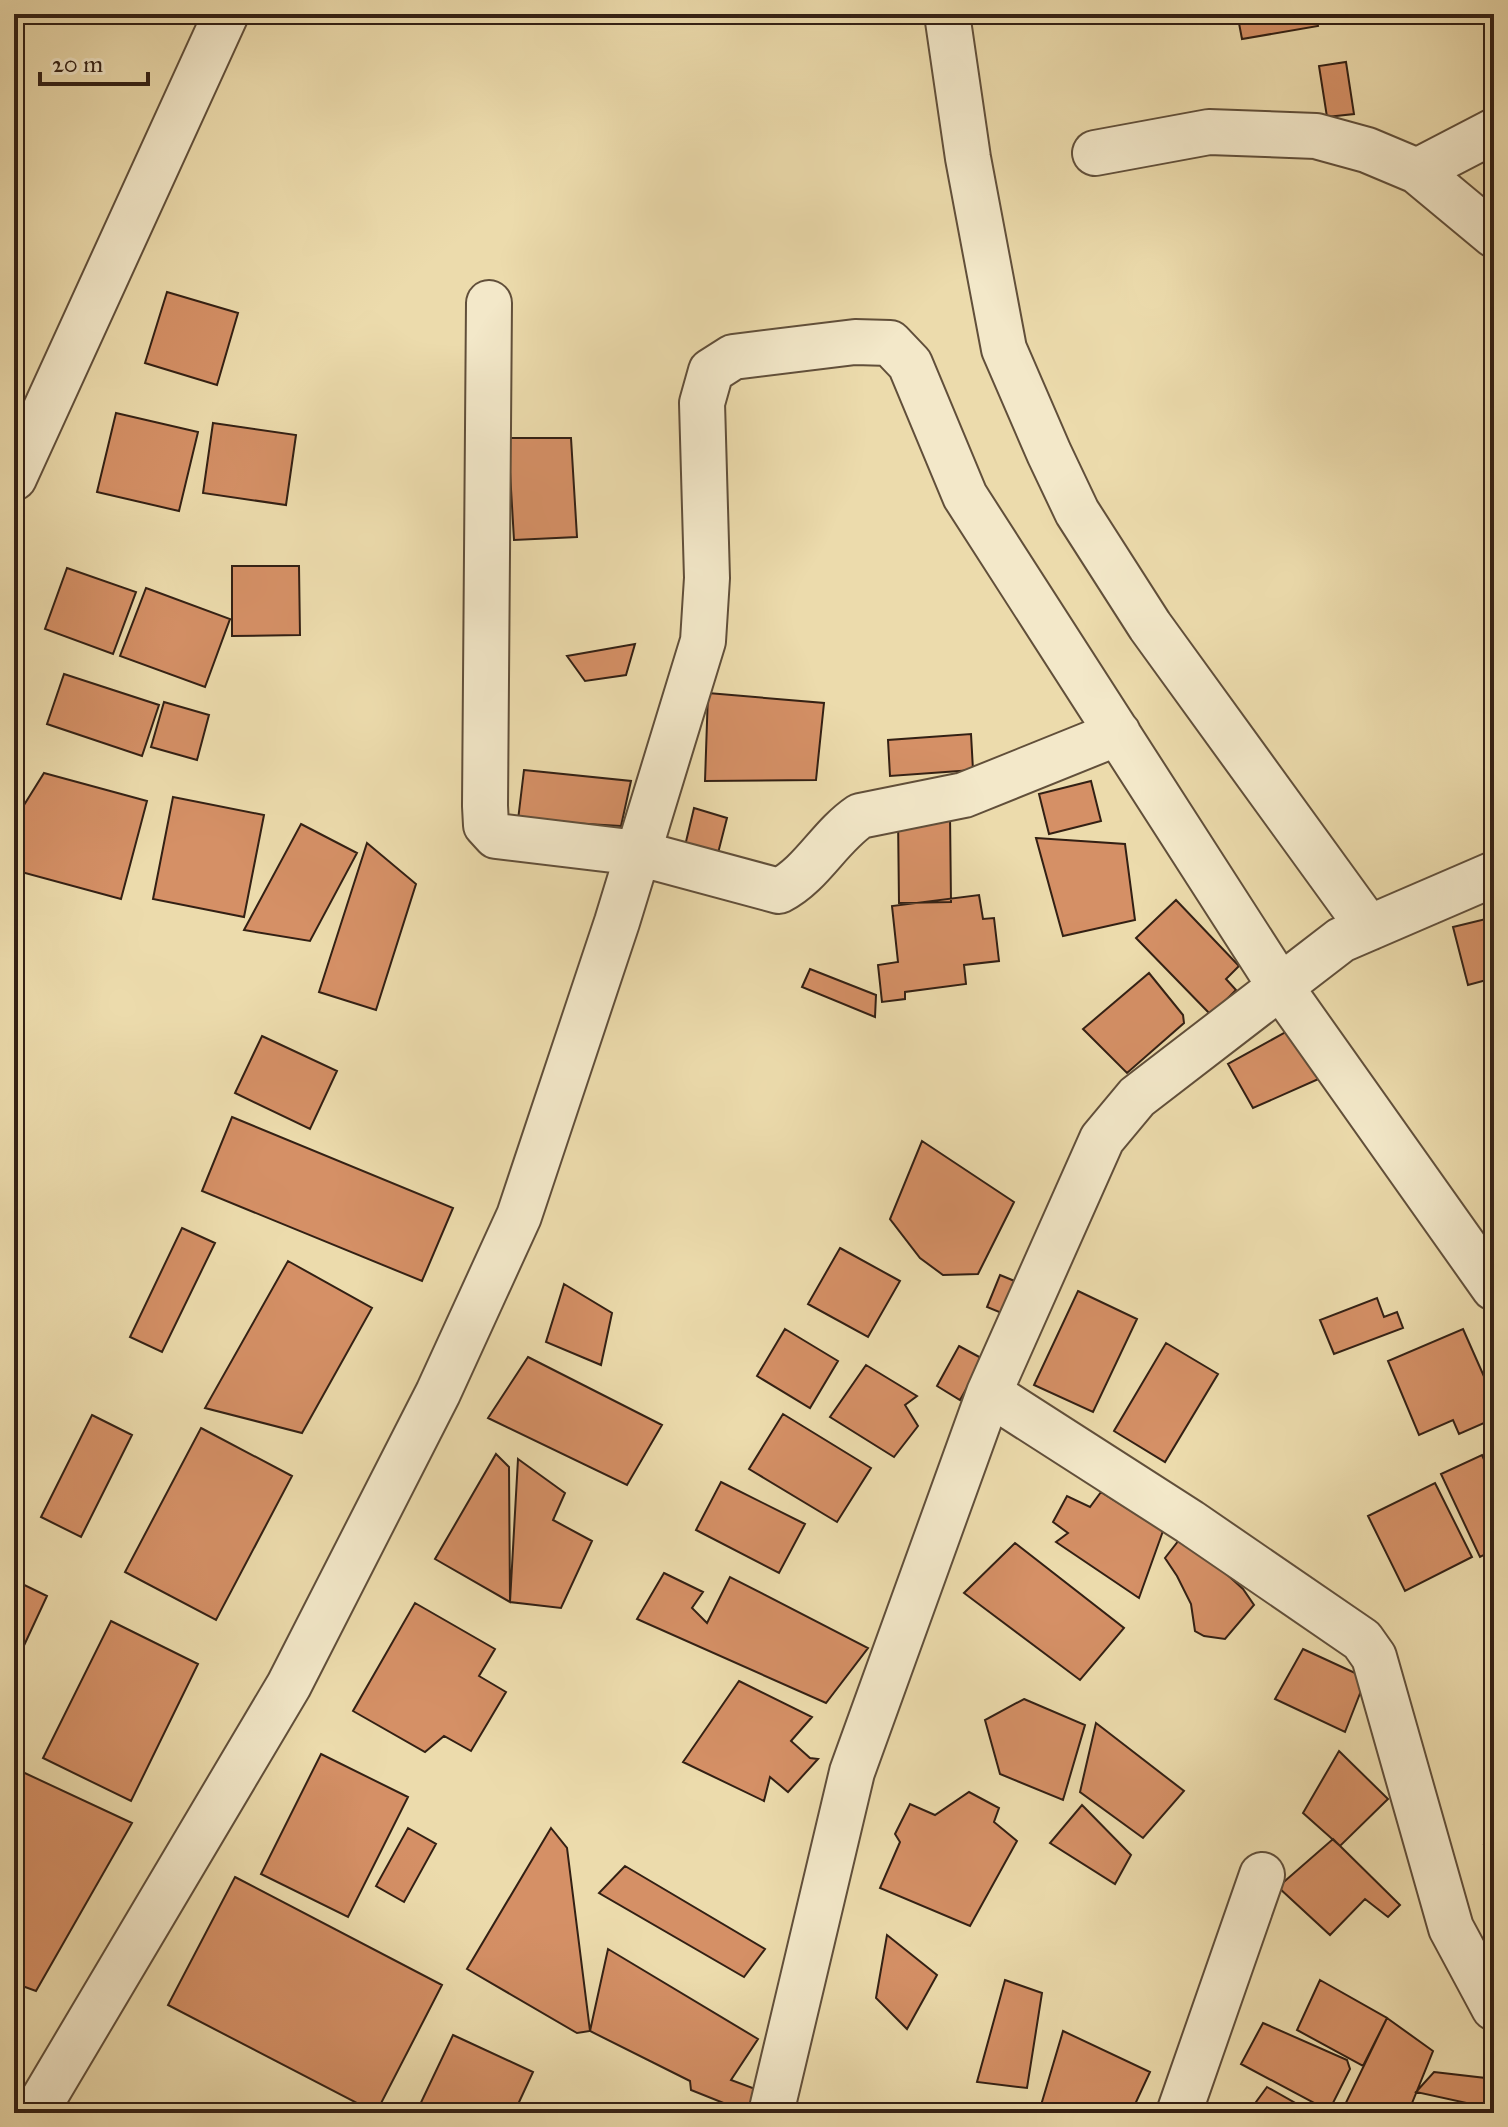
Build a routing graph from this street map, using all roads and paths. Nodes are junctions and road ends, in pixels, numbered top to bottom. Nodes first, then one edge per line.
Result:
1 (226, 14) edge
2 (947, 14) edge
3 (1494, 131) edge
4 (1095, 153) dead end
5 (1417, 171) junction
6 (1494, 235) edge
7 (489, 303) dead end
8 (14, 478) edge
9 (1118, 733) junction
10 (638, 853) junction
11 (1494, 874) edge
12 (1369, 928) junction
13 (1280, 986) junction
14 (1494, 1288) edge
15 (989, 1393) junction
16 (1262, 1875) dead end
17 (1494, 2008) edge
18 (35, 2113) edge
19 (771, 2113) edge
20 (1179, 2113) edge

1 - 8 street
2 - 12 street
3 - 5 street
4 - 5 street
5 - 6 street
7 - 10 street
9 - 10 street
9 - 10 street
9 - 13 street
10 - 18 street
11 - 12 street
12 - 13 street
13 - 14 street
13 - 15 street
15 - 17 street
15 - 19 street
16 - 20 street

